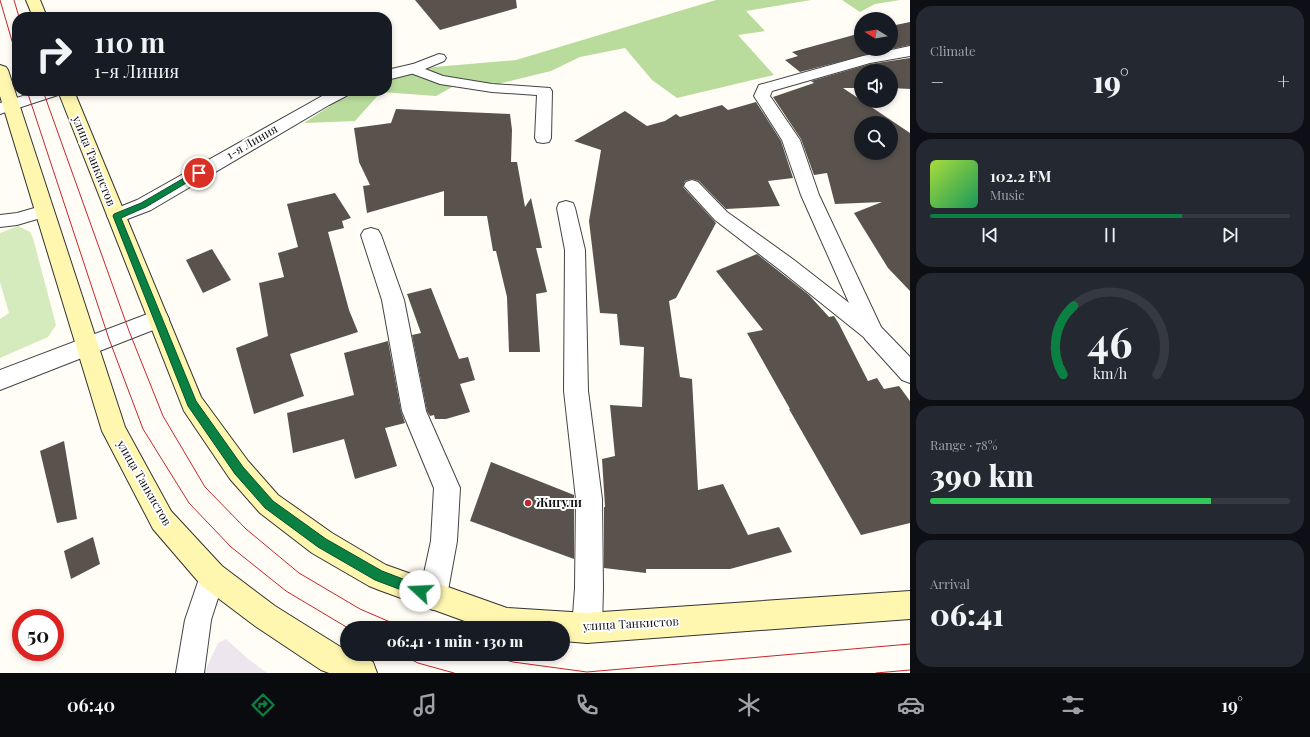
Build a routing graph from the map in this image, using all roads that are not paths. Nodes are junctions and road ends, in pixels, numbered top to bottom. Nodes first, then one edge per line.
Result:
1 (33, 0) edge
2 (38, 12) edge
3 (910, 51) edge
4 (439, 58) dead end
5 (413, 69) junction
6 (0, 70) edge
7 (392, 74) edge
8 (38, 96) edge
9 (68, 96) edge
10 (334, 96) edge
11 (5, 106) edge
12 (543, 138) dead end
13 (692, 186) dead end
14 (566, 208) dead end
15 (45, 211) junction
16 (117, 216) junction
17 (0, 221) edge
18 (371, 235) dead end
19 (158, 319) junction
20 (874, 333) junction
21 (88, 346) junction
22 (910, 373) edge
23 (0, 380) edge
24 (212, 576) junction
25 (433, 596) junction
26 (910, 606) edge
27 (586, 628) junction
28 (190, 673) edge
29 (362, 673) edge

1 - 2 main road
3 - 20 street
4 - 5 lane
5 - 7 street
5 - 12 lane
6 - 11 main road, улица Танкистов
8 - 11 street
9 - 16 main road, улица Танкистов
10 - 16 street, 1-я Линия
11 - 15 main road, улица Танкистов
13 - 20 lane
14 - 27 street
15 - 17 lane
15 - 21 main road, улица Танкистов
16 - 19 main road, улица Танкистов
18 - 25 street
19 - 21 street
19 - 25 main road, улица Танкистов
20 - 22 street
21 - 23 street
21 - 24 main road, улица Танкистов
24 - 28 lane
24 - 29 main road, улица Танкистов
25 - 27 main road, улица Танкистов
26 - 27 main road, улица Танкистов

